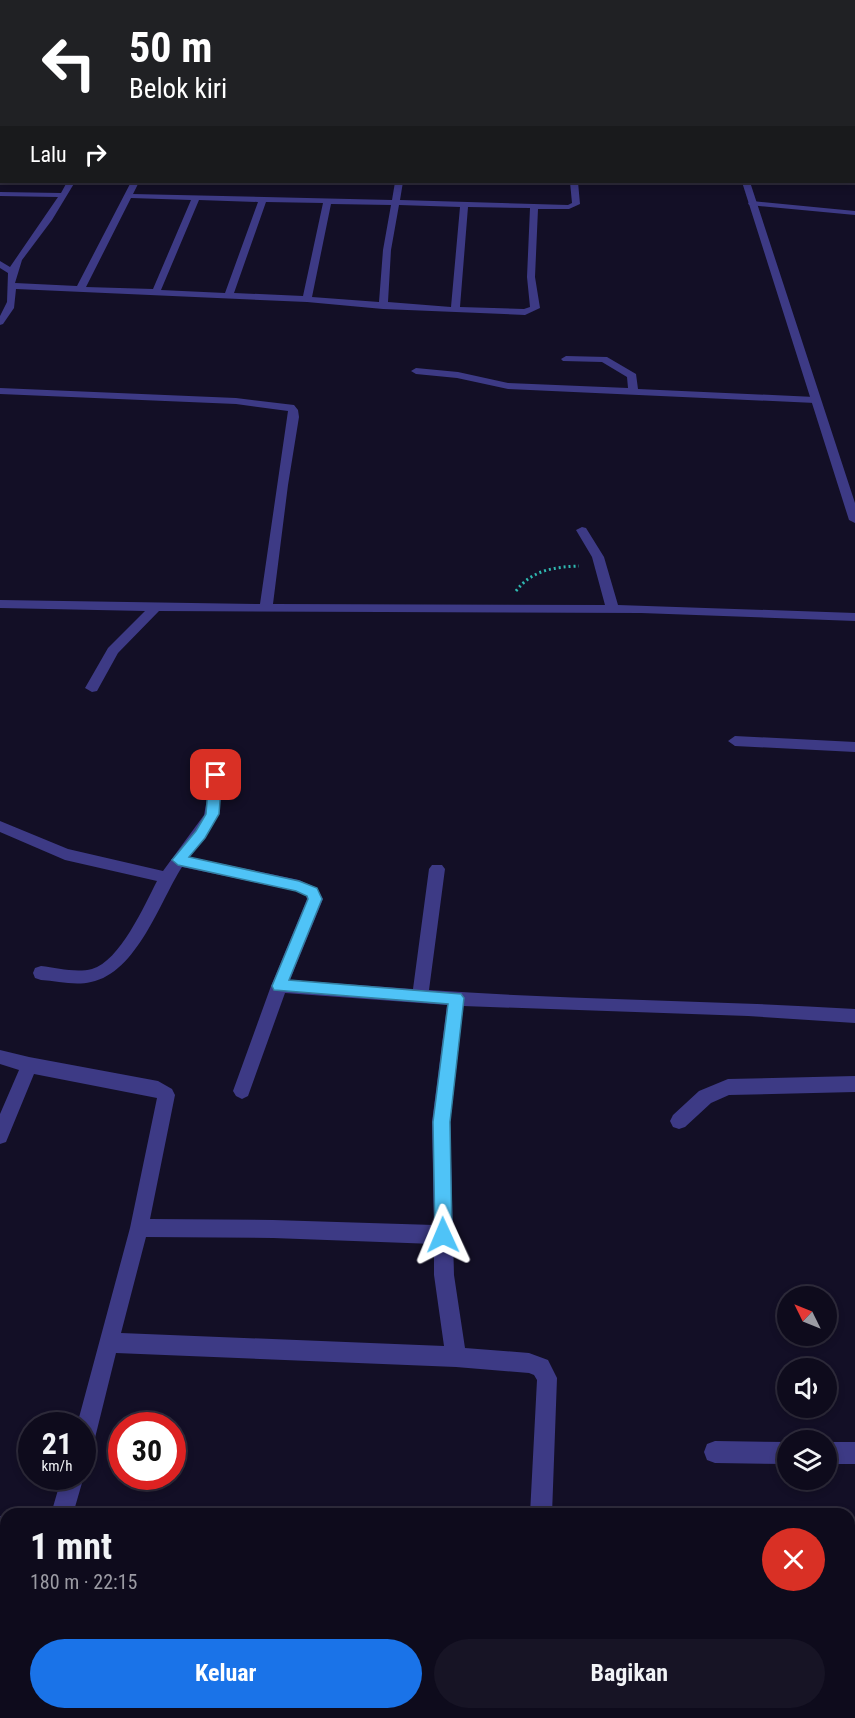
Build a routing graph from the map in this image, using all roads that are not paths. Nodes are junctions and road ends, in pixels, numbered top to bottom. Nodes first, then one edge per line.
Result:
1 (70, 183) edge
2 (134, 183) edge
3 (399, 183) edge
4 (574, 183) edge
5 (746, 183) edge
6 (0, 194) edge
7 (64, 195) junction
8 (127, 196) junction
9 (196, 198) junction
10 (263, 199) junction
11 (328, 200) junction
12 (396, 202) junction
13 (464, 203) junction
14 (752, 203) junction
15 (534, 205) junction
16 (855, 213) edge
17 (0, 264) edge
18 (12, 273) junction
19 (13, 286) junction
20 (80, 289) junction
21 (156, 292) junction
22 (229, 294) junction
23 (307, 299) junction
24 (382, 306) junction
25 (455, 310) junction
26 (0, 322) edge
27 (566, 358) dead end
28 (416, 371) dead end
29 (0, 391) edge
30 (633, 391) junction
31 (815, 400) junction
32 (855, 520) edge
33 (582, 530) dead end
34 (0, 604) edge
35 (155, 608) junction
36 (266, 608) junction
37 (613, 609) junction
38 (855, 617) edge
39 (92, 688) dead end
40 (735, 741) dead end
41 (855, 747) edge
42 (217, 755) dead end
43 (0, 826) edge
44 (178, 860) junction
45 (437, 869) dead end
46 (168, 878) junction
47 (41, 973) dead end
48 (279, 986) junction
49 (420, 996) junction
50 (456, 998) junction
51 (855, 1016) edge
52 (0, 1057) edge
53 (29, 1065) junction
54 (855, 1084) edge
55 (242, 1091) dead end
56 (679, 1121) dead end
57 (0, 1136) edge
58 (139, 1228) junction
59 (443, 1235) junction
60 (109, 1343) junction
61 (456, 1357) junction
62 (91, 1412) edge
63 (716, 1452) dead end
64 (777, 1453) edge
65 (837, 1453) edge
66 (855, 1453) edge
67 (70, 1490) edge
68 (64, 1508) edge
69 (541, 1508) edge

1 - 7 street
2 - 8 street
3 - 12 street
4 - 15 street
5 - 14 street
6 - 7 street
7 - 18 street
8 - 9 street
8 - 20 street
9 - 10 street
9 - 21 street
10 - 11 street
10 - 22 street
11 - 12 street
11 - 23 street
12 - 13 street
12 - 24 street
13 - 15 street
13 - 25 street
14 - 16 street
14 - 31 street
15 - 25 street
17 - 18 street
18 - 19 street
19 - 20 street
19 - 26 street
20 - 21 street
21 - 22 street
22 - 23 street
23 - 24 street
24 - 25 street
27 - 30 street
28 - 30 street
29 - 36 street
30 - 31 street
31 - 32 street
33 - 37 street
34 - 35 street
35 - 36 street
35 - 39 street
36 - 37 street
37 - 38 street
40 - 41 street
42 - 44 street
43 - 46 street
44 - 46 street
44 - 48 street
45 - 49 street
46 - 47 street
48 - 49 street
48 - 55 street
49 - 50 street
50 - 51 street
50 - 59 street
52 - 53 street
53 - 57 street
53 - 58 street
54 - 56 street
58 - 59 street
58 - 60 street
59 - 61 street
60 - 61 street
60 - 62 street
61 - 69 street
63 - 64 street
65 - 66 street
67 - 68 street

